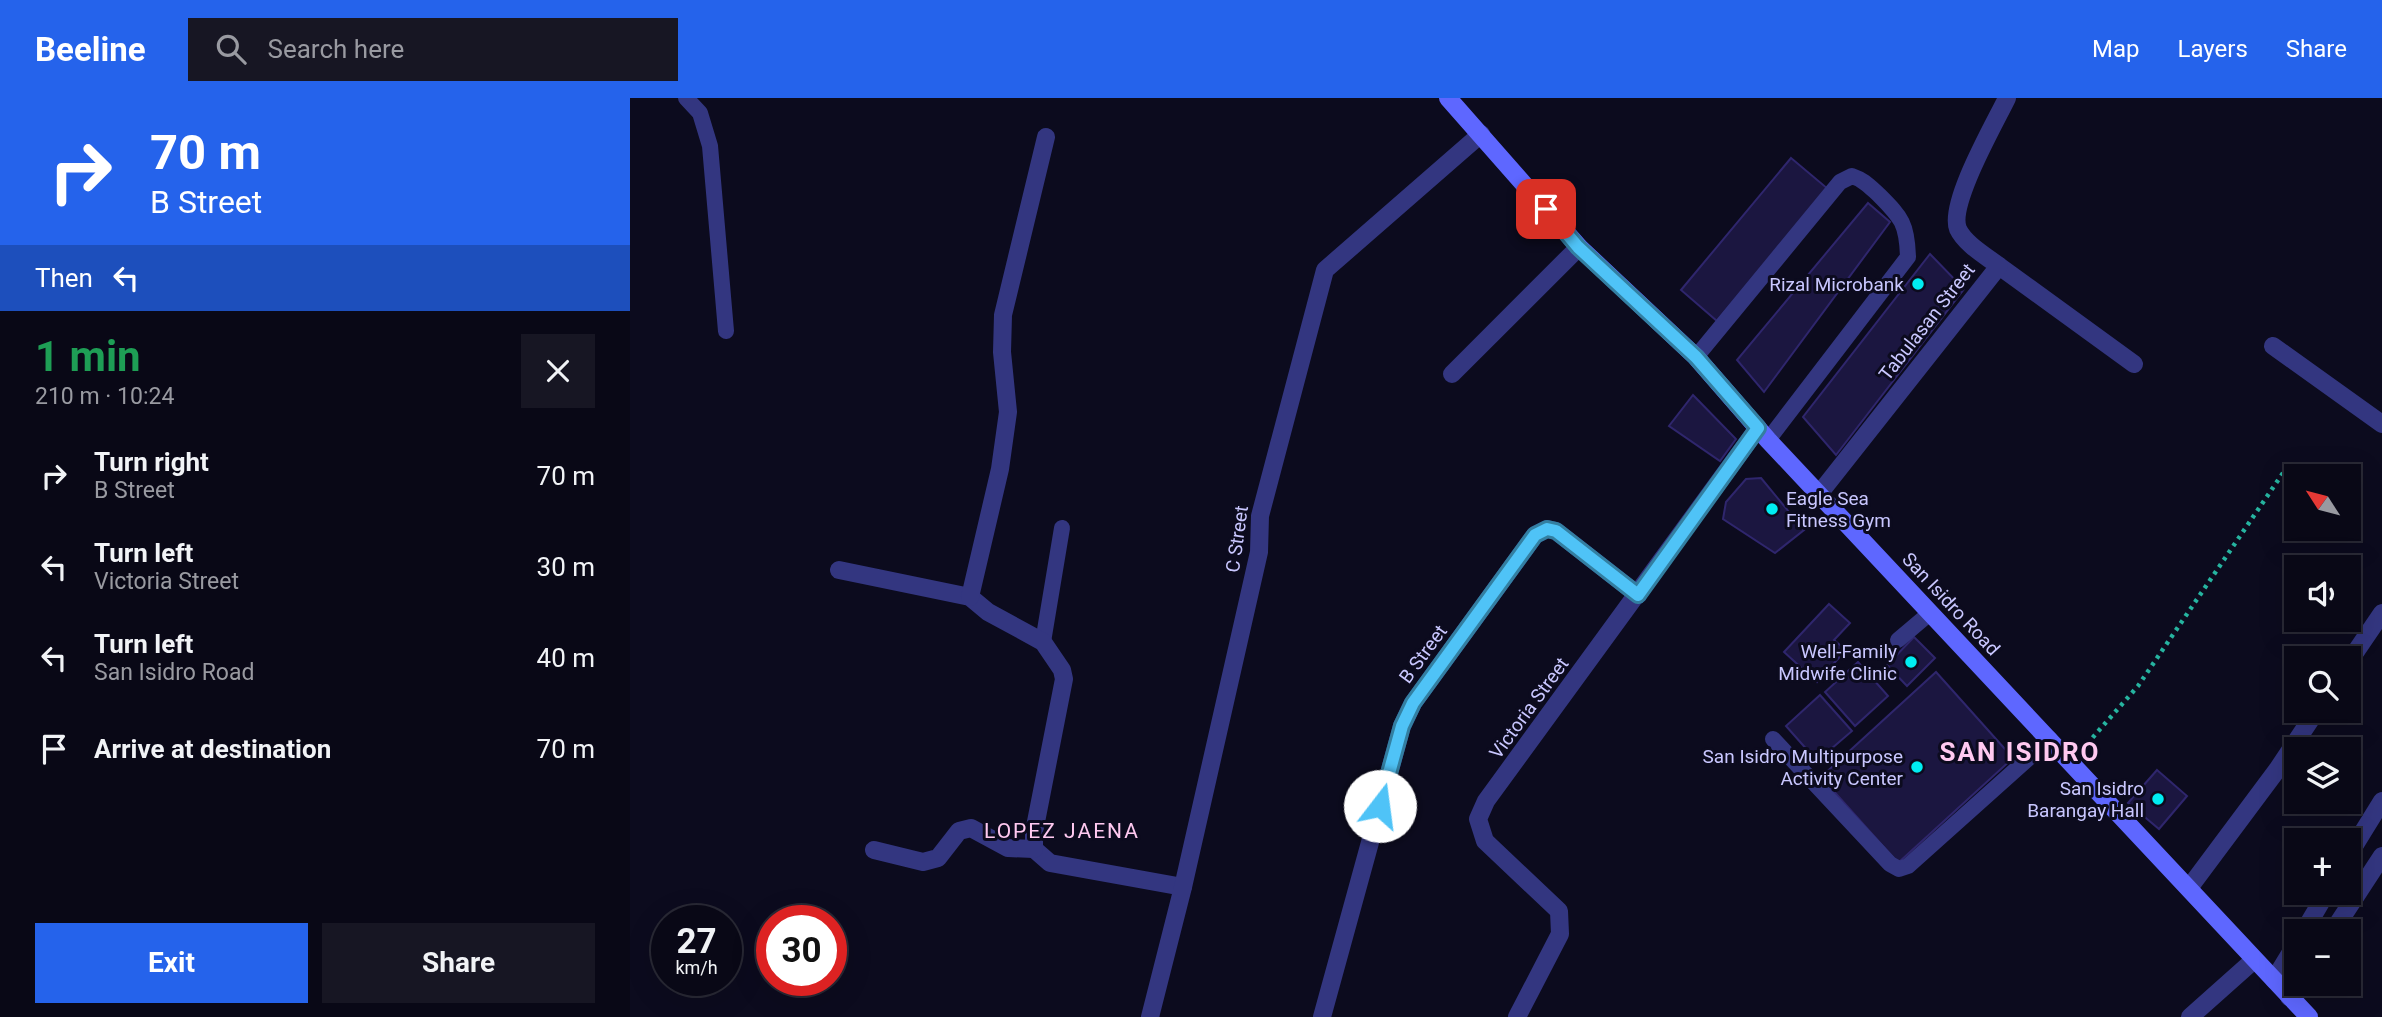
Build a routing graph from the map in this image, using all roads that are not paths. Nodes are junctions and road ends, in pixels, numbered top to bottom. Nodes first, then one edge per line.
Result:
1 (686, 98) edge
2 (1448, 98) edge
3 (2007, 98) edge
4 (1482, 134) junction
5 (1046, 137) dead end
6 (1578, 247) junction
7 (1999, 265) junction
8 (726, 331) dead end
9 (2273, 346) dead end
10 (1696, 357) junction
11 (2134, 364) dead end
12 (1452, 374) dead end
13 (2382, 424) edge
14 (1763, 434) junction
15 (1819, 494) junction
16 (1062, 528) dead end
17 (839, 570) dead end
18 (1638, 595) junction
19 (970, 597) junction
20 (1930, 612) junction
21 (2382, 613) edge
22 (1898, 640) dead end
23 (1043, 642) junction
24 (2360, 646) edge
25 (2308, 723) edge
26 (1773, 739) dead end
27 (2050, 739) junction
28 (2382, 801) edge
29 (2361, 835) edge
30 (1034, 849) junction
31 (874, 850) dead end
32 (2382, 856) edge
33 (1183, 887) junction
34 (2189, 888) junction
35 (2341, 919) edge
36 (2253, 960) junction
37 (2284, 964) edge
38 (2274, 980) junction
39 (2284, 985) edge
40 (2297, 996) edge
41 (1150, 1017) edge
42 (1322, 1017) edge
43 (1517, 1017) edge
44 (2190, 1017) edge
45 (2309, 1017) edge

1 - 8 lane
2 - 4 street, San Isidro Road
3 - 7 street, Tabulasan Street
4 - 6 street, San Isidro Road
4 - 33 street, C Street
5 - 19 street
6 - 10 street, San Isidro Road
6 - 12 street
7 - 11 street
7 - 15 street, Tabulasan Street
9 - 13 street
10 - 14 street, San Isidro Road
10 - 14 lane
14 - 15 street, San Isidro Road
14 - 18 street, Victoria Street
15 - 20 street, San Isidro Road
16 - 23 lane
17 - 19 street
18 - 42 street, B Street
18 - 43 street, Victoria Street
19 - 23 street
20 - 22 lane
20 - 27 street, San Isidro Road
21 - 24 street
23 - 30 street
25 - 34 street
26 - 27 lane
27 - 34 street, San Isidro Road
28 - 29 street
30 - 31 street
30 - 33 street
32 - 35 street
33 - 41 street, C Street
34 - 36 street, San Isidro Road
36 - 38 street, San Isidro Road
36 - 44 street
37 - 38 street
38 - 39 street, San Isidro Road
40 - 45 street, San Isidro Road

